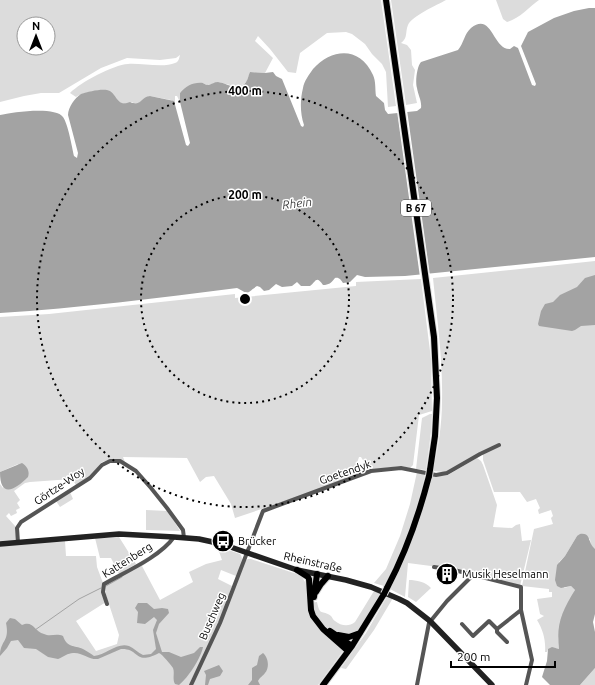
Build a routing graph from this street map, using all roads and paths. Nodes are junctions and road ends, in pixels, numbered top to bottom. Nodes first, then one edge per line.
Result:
1 (386, 0) edge
2 (499, 446) dead end
3 (174, 537) junction
4 (184, 538) junction
5 (18, 542) junction
6 (0, 544) edge
7 (247, 553) junction
8 (434, 567) dead end
9 (297, 570) junction
10 (317, 574) junction
11 (473, 575) junction
12 (328, 576) junction
13 (312, 596) junction
14 (107, 604) dead end
15 (521, 610) junction
16 (430, 621) junction
17 (462, 624) dead end
18 (497, 629) junction
19 (361, 632) junction
20 (333, 634) junction
21 (507, 642) dead end
22 (352, 646) junction
23 (348, 651) junction
24 (191, 685) edge
25 (323, 685) edge
26 (418, 685) edge
27 (492, 685) edge
28 (526, 685) edge

1 - 19 main road, B 67, bridge
2 - 7 street, Goetendyk
3 - 4 main road, Rheinstraße
3 - 5 main road, Rheinstraße
3 - 14 street, Kattenberg
4 - 5 street, Görtze-Woy
4 - 7 main road, Rheinstraße
5 - 6 main road, Rheinstraße
7 - 9 main road, Rheinstraße
7 - 24 street, Buschweg
8 - 11 street
9 - 10 main road, Rheinstraße
9 - 13 main road
10 - 12 main road, Rheinstraße
10 - 13 main road
11 - 15 street
11 - 16 street
12 - 13 main road
12 - 16 main road, Rheinstraße
13 - 20 main road
13 - 23 main road
15 - 18 street
15 - 28 street
16 - 26 street
16 - 27 main road, Rheinstraße
17 - 18 street
18 - 21 street
19 - 20 main road
19 - 22 main road, B 67
20 - 22 main road
22 - 23 main road, B 67
23 - 25 main road, B 67

